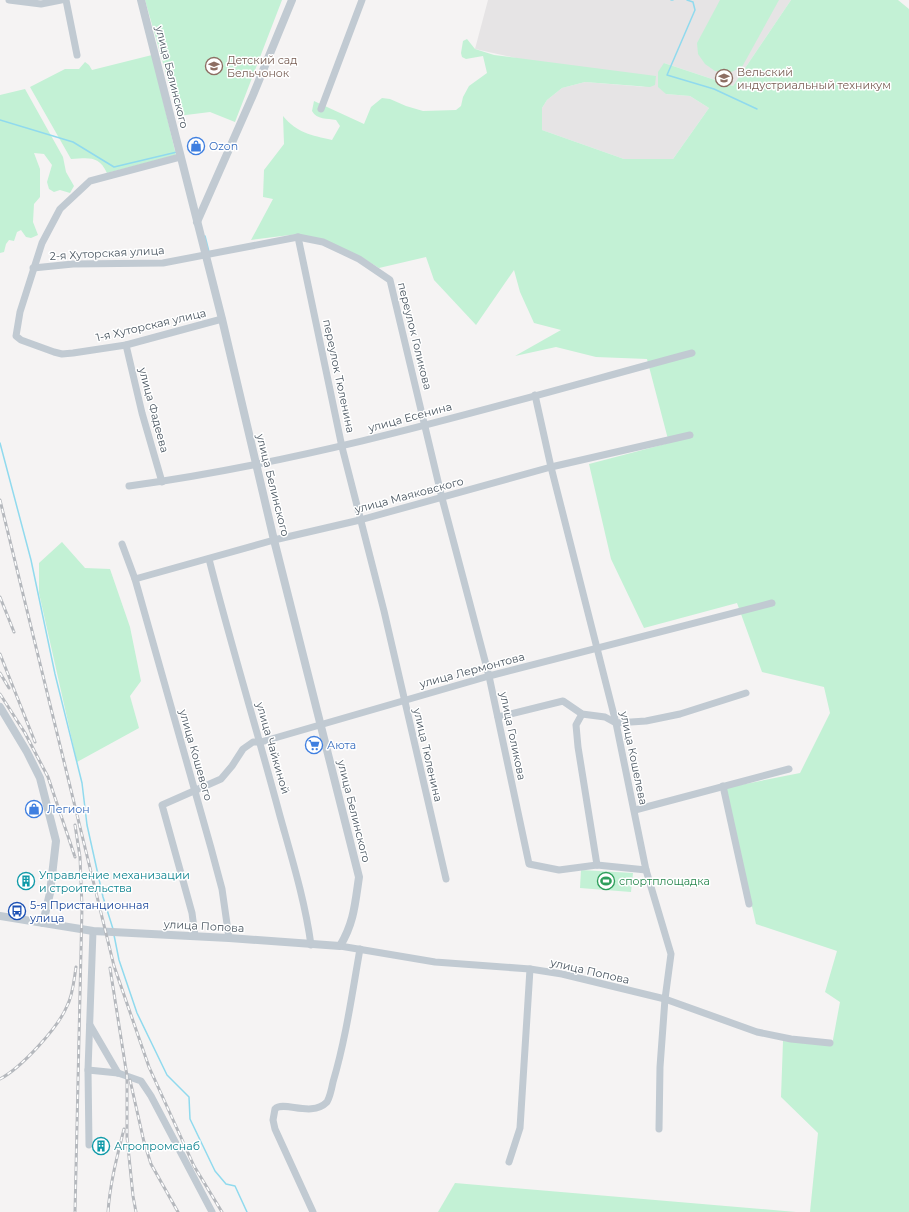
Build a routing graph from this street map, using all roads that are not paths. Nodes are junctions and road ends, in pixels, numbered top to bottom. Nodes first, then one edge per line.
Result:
1 (9, 0) edge
2 (61, 0) edge
3 (66, 0) edge
4 (141, 0) edge
5 (292, 0) edge
6 (362, 0) edge
7 (77, 55) dead end
8 (321, 109) dead end
9 (180, 157) junction
10 (197, 222) junction
11 (298, 237) junction
12 (204, 254) junction
13 (33, 268) junction
14 (222, 319) junction
15 (126, 345) junction
16 (692, 353) dead end
17 (535, 395) junction
18 (426, 424) junction
19 (690, 435) dead end
20 (342, 447) junction
21 (256, 465) junction
22 (551, 467) junction
23 (162, 482) junction
24 (129, 486) dead end
25 (442, 498) junction
26 (360, 520) junction
27 (274, 540) junction
28 (122, 544) dead end
29 (209, 559) junction
30 (135, 579) junction
31 (772, 603) dead end
32 (598, 649) junction
33 (489, 676) junction
34 (746, 693) dead end
35 (404, 700) junction
36 (0, 707) edge
37 (582, 714) junction
38 (498, 717) junction
39 (616, 723) junction
40 (321, 726) junction
41 (261, 742) junction
42 (789, 769) dead end
43 (723, 786) junction
44 (194, 790) junction
45 (635, 810) junction
46 (597, 865) junction
47 (646, 870) junction
48 (446, 879) dead end
49 (749, 904) dead end
50 (0, 916) edge
51 (43, 923) junction
52 (93, 931) junction
53 (195, 936) junction
54 (229, 938) junction
55 (311, 945) junction
56 (340, 946) junction
57 (360, 949) junction
58 (530, 969) junction
59 (665, 999) junction
60 (90, 1024) junction
61 (830, 1043) dead end
62 (88, 1070) junction
63 (118, 1073) junction
64 (659, 1128) dead end
65 (89, 1145) dead end
66 (509, 1162) dead end
67 (212, 1212) edge
68 (313, 1212) edge

1 - 2 street
3 - 7 street
4 - 9 street, улица Белинского
5 - 10 street
6 - 8 street
9 - 10 street, улица Белинского
9 - 13 street
10 - 12 street, улица Белинского
11 - 12 street, 2-я Хуторская улица
11 - 18 street, переулок Голикова
11 - 20 street, переулок Тюленина
12 - 13 street, 2-я Хуторская улица
12 - 14 street, улица Белинского
13 - 15 street, 1-я Хуторская улица
14 - 15 street, 1-я Хуторская улица
14 - 21 street, улица Белинского
15 - 23 street, улица Фадеева
16 - 17 street, улица Есенина
17 - 18 street, улица Есенина
17 - 22 street, улица Кошелева
18 - 20 street, улица Есенина
18 - 25 street, переулок Голикова
19 - 22 street, улица Маяковского
20 - 21 street, улица Есенина
20 - 26 street, переулок Тюленина
21 - 23 street, улица Есенина
21 - 27 street, улица Белинского
22 - 25 street, улица Маяковского
22 - 32 street, улица Кошелева
23 - 24 street, улица Есенина
25 - 26 street, улица Маяковского
25 - 33 street, улица Голикова
26 - 27 street, улица Маяковского
26 - 35 street, улица Тюленина
27 - 29 street, улица Маяковского
27 - 40 street, улица Белинского
28 - 30 street, улица Кошевого
29 - 30 street, улица Маяковского
29 - 41 street, улица Чайкиной
30 - 44 street, улица Кошевого
31 - 32 street, улица Лермонтова
32 - 33 street, улица Лермонтова
32 - 39 street, улица Кошелева
33 - 35 street, улица Лермонтова
33 - 38 street, улица Голикова
34 - 39 street
35 - 40 street, улица Лермонтова
35 - 48 street, улица Тюленина
36 - 51 street
37 - 38 street
37 - 39 street
37 - 46 street
38 - 46 street, улица Голикова
39 - 45 street, улица Кошелева
40 - 41 street, улица Лермонтова
40 - 56 street, улица Белинского
41 - 44 street, улица Лермонтова
41 - 55 street, улица Чайкиной
42 - 43 street
43 - 45 street
43 - 49 street
44 - 53 street, улица Лермонтова
44 - 54 street, улица Кошевого
45 - 47 street, улица Кошелева
46 - 47 street, улица Голикова
47 - 59 street, улица Кошелева
50 - 51 street, улица Попова
51 - 52 street, улица Попова
52 - 53 street, улица Попова
52 - 60 street
53 - 54 street, улица Попова
54 - 55 street, улица Попова
55 - 56 street
56 - 57 street, улица Попова
57 - 58 street, улица Попова
57 - 68 street
58 - 59 street, улица Попова
58 - 66 street
59 - 61 street, улица Попова
59 - 64 street, улица Кошелева
60 - 62 street
60 - 63 street
62 - 63 street
62 - 65 street
63 - 67 street

